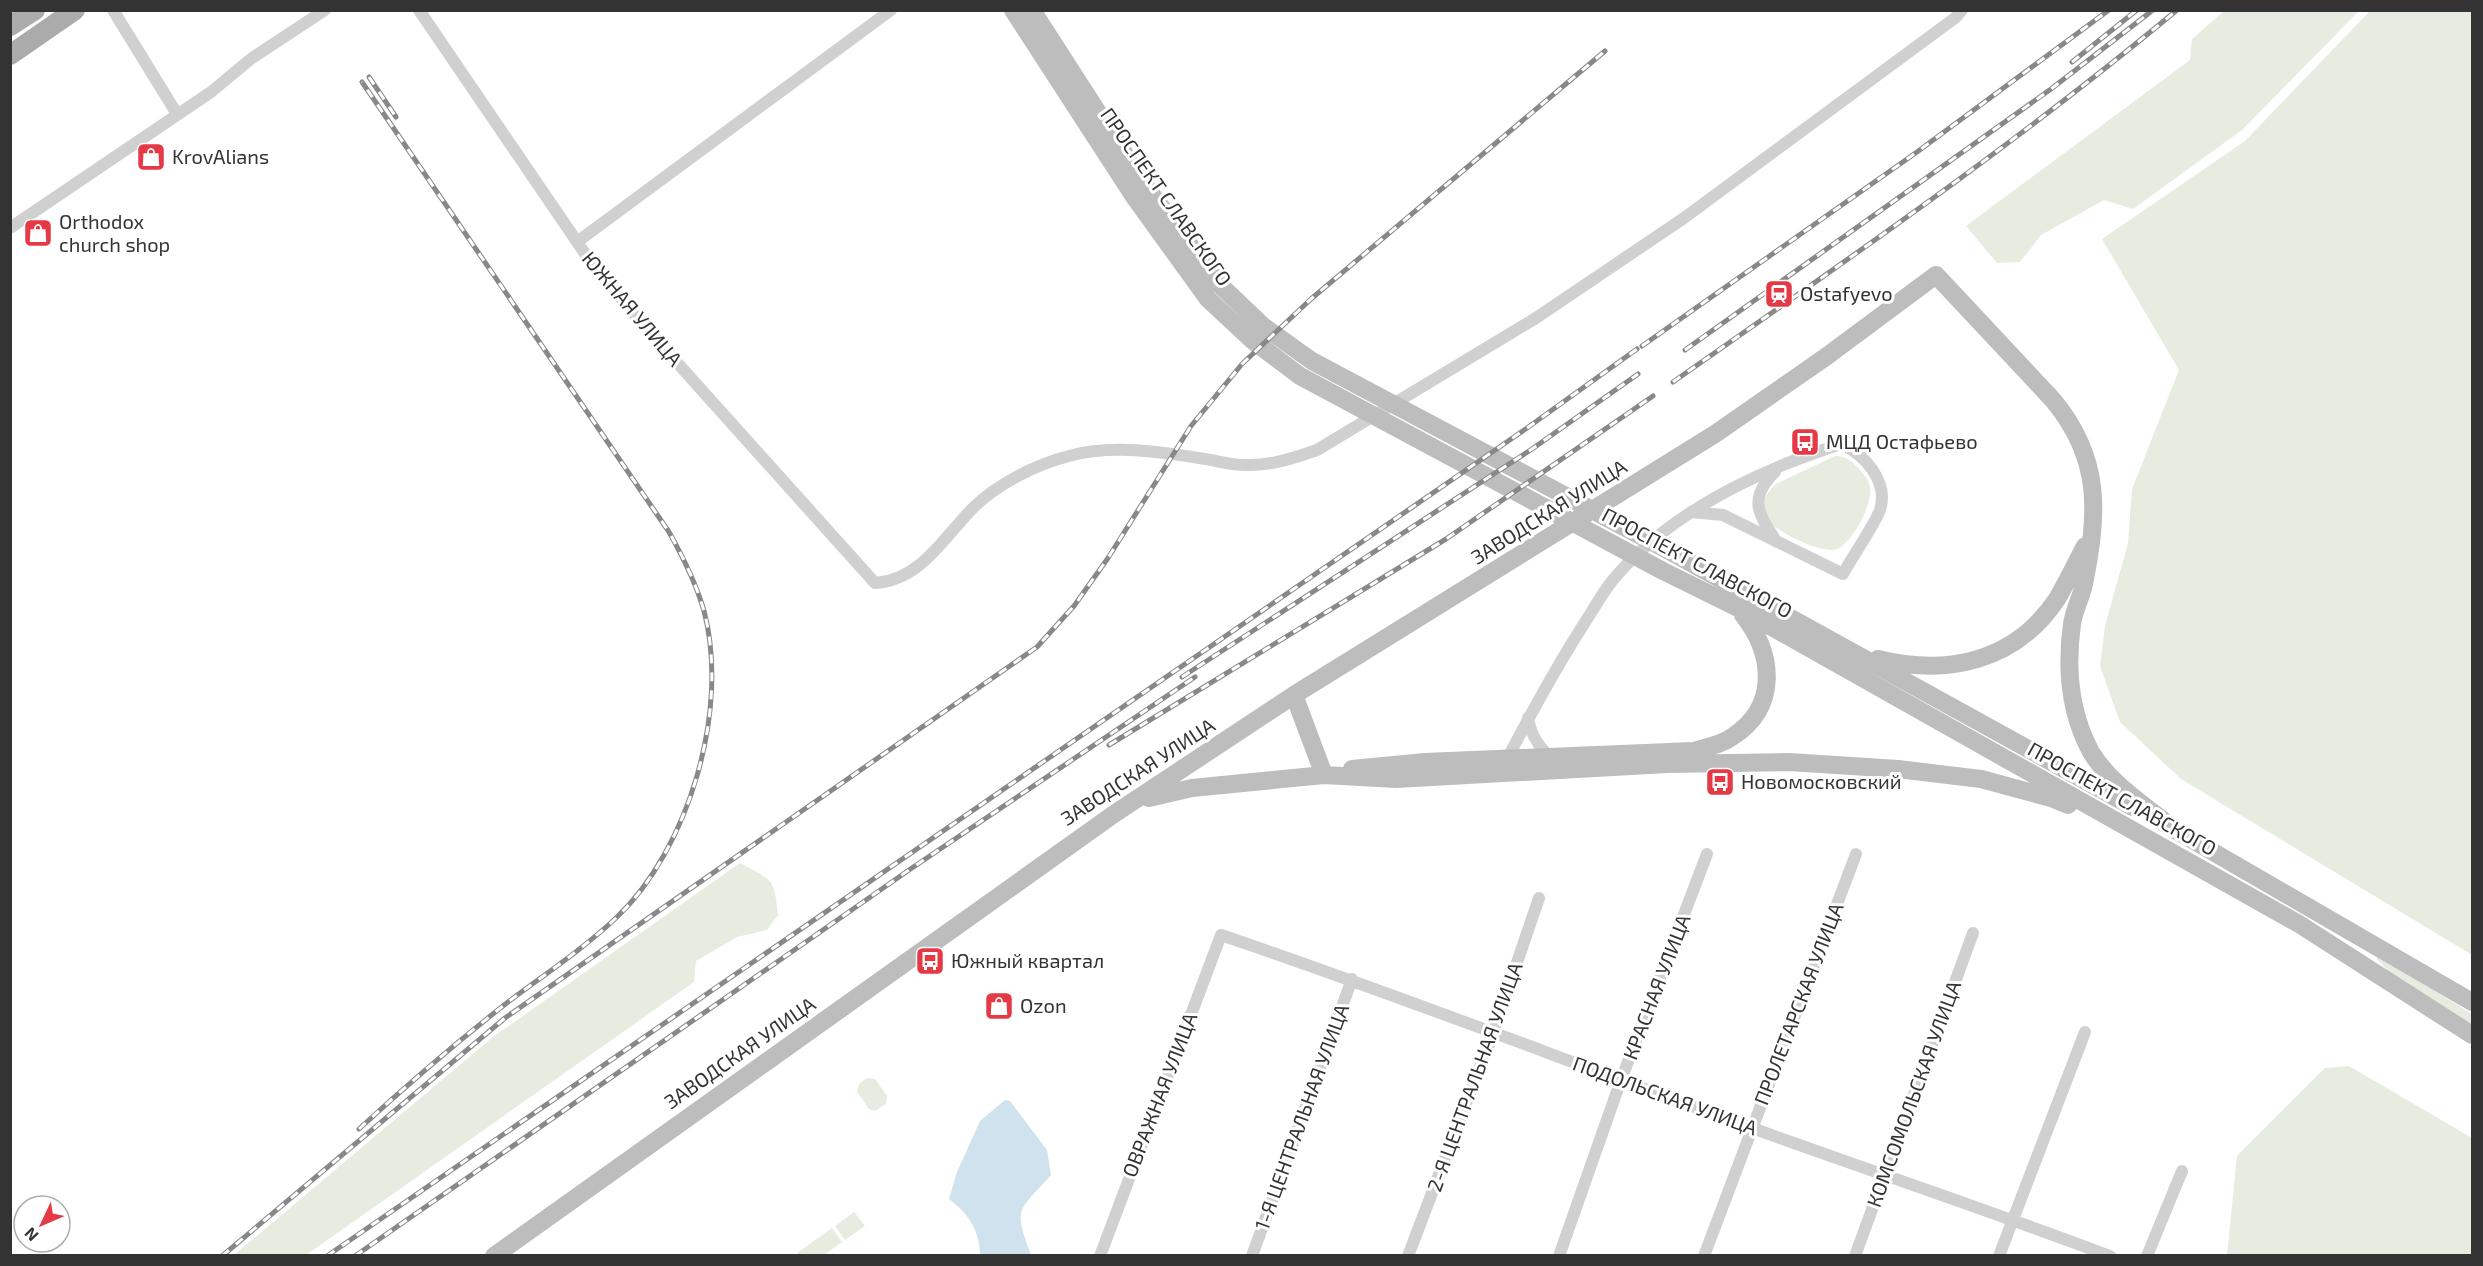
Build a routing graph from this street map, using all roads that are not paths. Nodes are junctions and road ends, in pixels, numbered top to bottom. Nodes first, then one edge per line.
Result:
1 (34, 10) edge
2 (75, 10) edge
3 (113, 10) edge
4 (325, 10) edge
5 (419, 10) edge
6 (891, 10) edge
7 (1013, 10) edge
8 (1032, 10) edge
9 (1962, 10) edge
10 (17, 20) edge
11 (10, 56) edge
12 (177, 114) junction
13 (10, 228) edge
14 (577, 242) junction
15 (1258, 333) junction
16 (1780, 467) junction
17 (1690, 512) junction
18 (2092, 534) junction
19 (1778, 543) junction
20 (1738, 608) junction
21 (1854, 654) junction
22 (1294, 695) junction
23 (1528, 718) junction
24 (1552, 758) junction
25 (1502, 767) junction
26 (1324, 776) junction
27 (1114, 814) junction
28 (2174, 829) junction
29 (2162, 847) junction
30 (1707, 854) dead end
31 (1856, 854) dead end
32 (1539, 898) dead end
33 (1974, 933) dead end
34 (1221, 935) joint
35 (1352, 979) junction
36 (2472, 1002) edge
37 (2085, 1032) dead end
38 (1493, 1033) junction
39 (2472, 1035) edge
40 (1622, 1080) junction
41 (1751, 1128) junction
42 (2182, 1171) dead end
43 (1885, 1175) junction
44 (2013, 1219) junction
45 (494, 1256) edge
46 (1100, 1256) edge
47 (1252, 1256) edge
48 (1408, 1256) edge
49 (1559, 1256) edge
50 (1704, 1256) edge
51 (1855, 1256) edge
52 (1999, 1256) edge
53 (2109, 1256) edge
54 (2147, 1256) edge

1 - 10 main road
2 - 11 main road
3 - 12 street
4 - 12 street
5 - 14 street, ЮЖНАЯ УЛИЦА
6 - 14 street
7 - 15 street, ПРОСПЕКТ СЛАВСКОГО
8 - 15 street, ПРОСПЕКТ СЛАВСКОГО
9 - 14 street, ЮЖНАЯ УЛИЦА
12 - 13 street
15 - 20 street, ПРОСПЕКТ СЛАВСКОГО
15 - 21 street, ПРОСПЕКТ СЛАВСКОГО
16 - 17 street
16 - 19 street
16 - 19 street
17 - 19 street
17 - 23 street
18 - 21 street
18 - 22 street, ЗАВОДСКАЯ УЛИЦА
18 - 28 street
20 - 24 street
20 - 29 street, ПРОСПЕКТ СЛАВСКОГО
21 - 28 street, ПРОСПЕКТ СЛАВСКОГО
22 - 26 street
22 - 27 street, ЗАВОДСКАЯ УЛИЦА
23 - 24 street
23 - 25 street
24 - 25 street
25 - 26 street
25 - 29 street
26 - 27 street
27 - 45 street, ЗАВОДСКАЯ УЛИЦА
28 - 36 street, ПРОСПЕКТ СЛАВСКОГО
29 - 39 street, ПРОСПЕКТ СЛАВСКОГО
30 - 40 street, КРАСНАЯ УЛИЦА
31 - 41 street, ПРОЛЕТАРСКАЯ УЛИЦА
32 - 38 street, 2-Я ЦЕНТРАЛЬНАЯ УЛИЦА
33 - 43 street, КОМСОМОЛЬСКАЯ УЛИЦА
34 - 35 street, ПОДОЛЬСКАЯ УЛИЦА
34 - 46 street, ОВРАЖНАЯ УЛИЦА
35 - 38 street, ПОДОЛЬСКАЯ УЛИЦА
35 - 47 street, 1-Я ЦЕНТРАЛЬНАЯ УЛИЦА
37 - 44 street
38 - 40 street, ПОДОЛЬСКАЯ УЛИЦА
38 - 48 street, 2-Я ЦЕНТРАЛЬНАЯ УЛИЦА
40 - 41 street, ПОДОЛЬСКАЯ УЛИЦА
40 - 49 street, КРАСНАЯ УЛИЦА
41 - 43 street, ПОДОЛЬСКАЯ УЛИЦА
41 - 50 street, ПРОЛЕТАРСКАЯ УЛИЦА
42 - 54 street
43 - 44 street, ПОДОЛЬСКАЯ УЛИЦА
43 - 51 street, КОМСОМОЛЬСКАЯ УЛИЦА
44 - 52 street
44 - 53 street, ПОДОЛЬСКАЯ УЛИЦА

